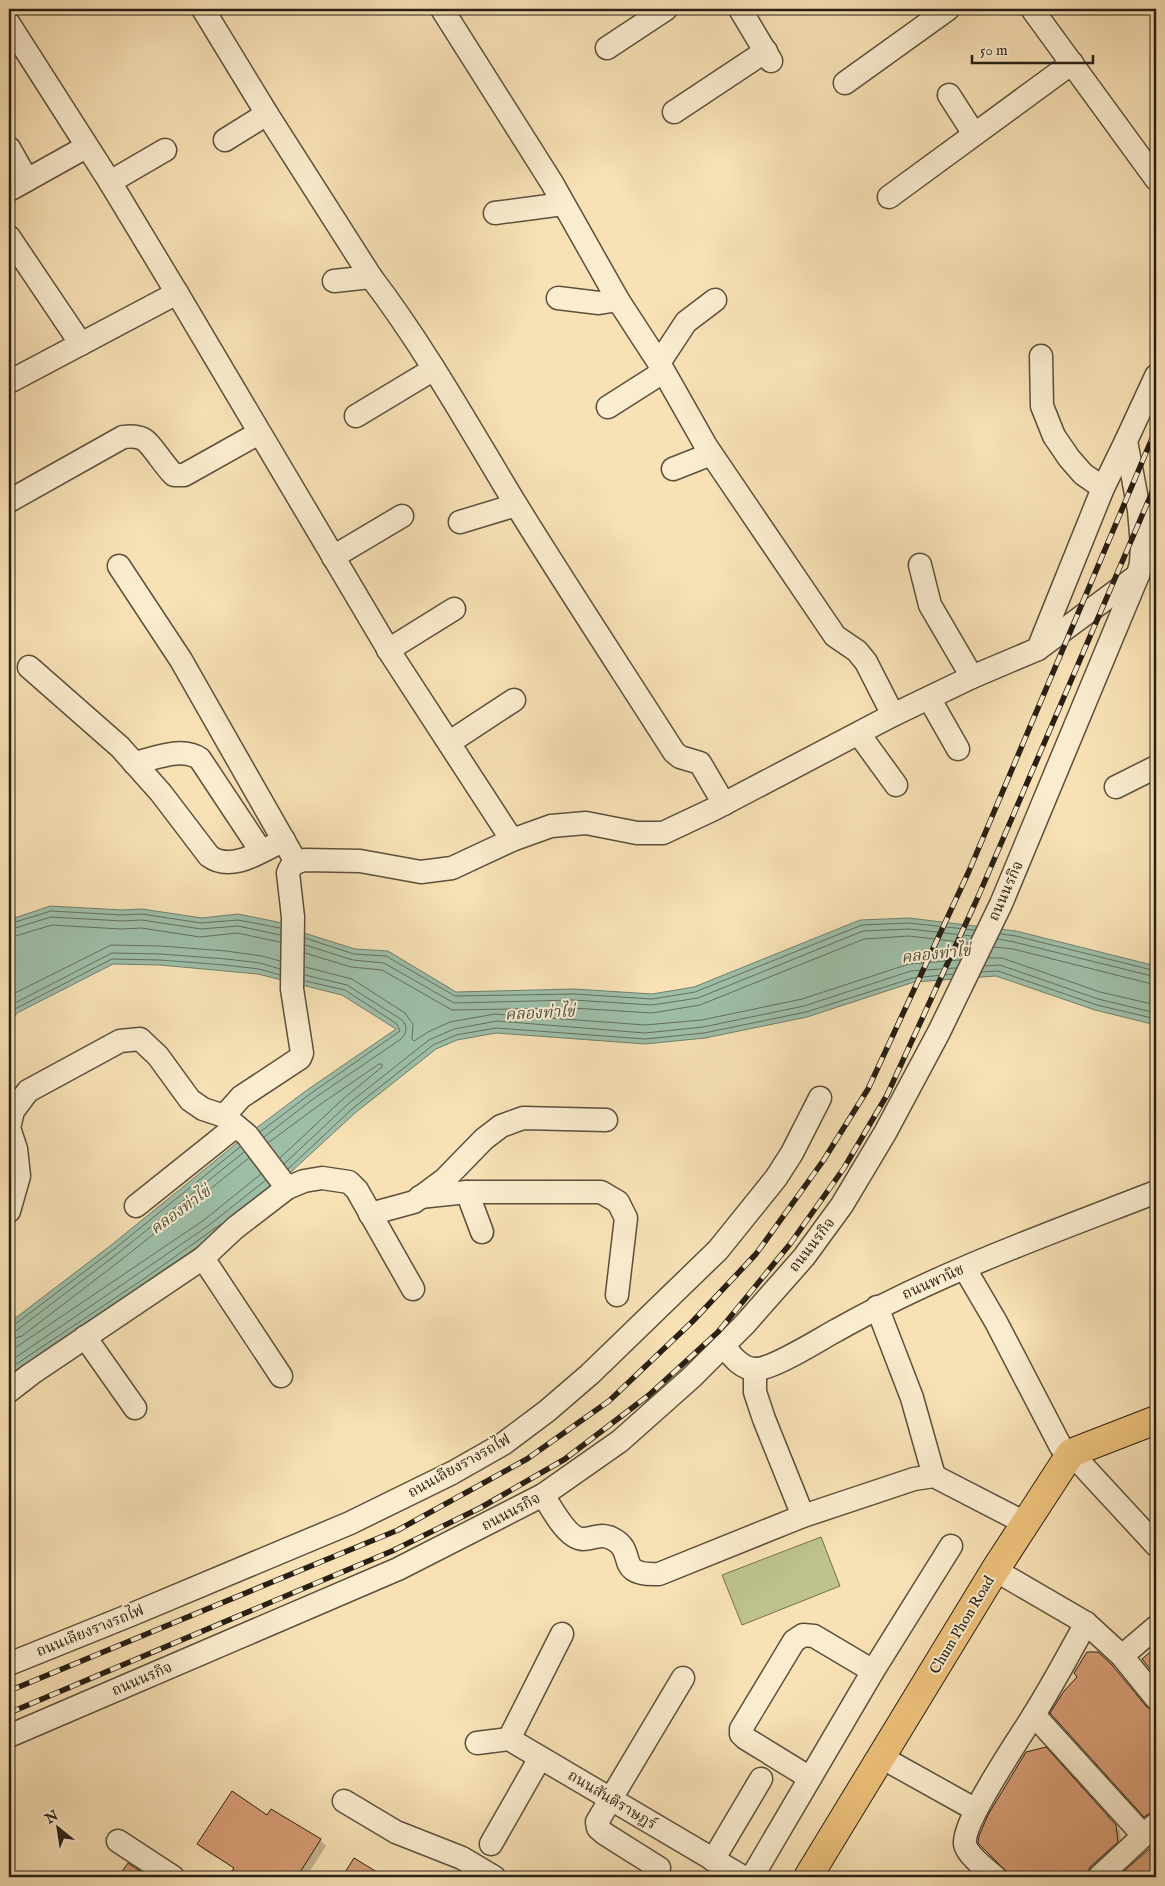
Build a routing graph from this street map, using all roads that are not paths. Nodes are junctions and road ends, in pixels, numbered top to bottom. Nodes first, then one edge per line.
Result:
1 (203, 9) edge
2 (442, 9) edge
3 (666, 9) edge
4 (740, 9) edge
5 (948, 9) edge
6 (1032, 9) edge
7 (9, 24) edge
8 (607, 48) dead end
9 (1072, 63) junction
10 (845, 83) dead end
11 (949, 94) dead end
12 (674, 112) dead end
13 (267, 114) junction
14 (974, 134) junction
15 (225, 140) dead end
16 (86, 147) junction
17 (9, 148) edge
18 (165, 150) dead end
19 (1156, 179) edge
20 (110, 182) junction
21 (18, 185) edge
22 (889, 197) dead end
23 (563, 204) junction
24 (495, 213) dead end
25 (9, 237) edge
26 (370, 276) junction
27 (334, 281) dead end
28 (177, 293) junction
29 (558, 298) dead end
30 (618, 300) junction
31 (715, 300) dead end
32 (81, 344) junction
33 (1041, 356) dead end
34 (661, 368) junction
35 (434, 369) junction
36 (1156, 376) edge
37 (9, 382) edge
38 (608, 407) dead end
39 (356, 416) dead end
40 (259, 433) junction
41 (1126, 442) junction
42 (711, 454) junction
43 (673, 469) dead end
44 (1103, 488) junction
45 (9, 501) edge
46 (516, 505) junction
47 (1156, 514) edge
48 (402, 516) dead end
49 (460, 522) dead end
50 (1149, 553) edge
51 (332, 557) junction
52 (920, 565) dead end
53 (119, 566) dead end
54 (1138, 575) junction
55 (454, 609) dead end
56 (1038, 649) junction
57 (388, 650) junction
58 (29, 667) dead end
59 (972, 677) junction
60 (929, 698) junction
61 (514, 700) dead end
62 (893, 715) junction
63 (859, 734) junction
64 (450, 742) junction
65 (958, 749) dead end
66 (134, 763) junction
67 (1156, 767) edge
68 (896, 785) dead end
69 (1116, 787) dead end
70 (724, 804) junction
71 (284, 840) junction
72 (512, 840) junction
73 (260, 852) junction
74 (296, 862) junction
75 (820, 1098) dead end
76 (606, 1120) dead end
77 (236, 1126) junction
78 (287, 1188) junction
79 (467, 1192) junction
80 (1156, 1192) edge
81 (420, 1197) junction
82 (136, 1206) dead end
83 (9, 1211) edge
84 (370, 1214) junction
85 (482, 1232) dead end
86 (203, 1258) junction
87 (965, 1269) junction
88 (413, 1289) dead end
89 (617, 1294) dead end
90 (877, 1307) junction
91 (85, 1337) junction
92 (723, 1346) junction
93 (755, 1370) junction
94 (281, 1376) dead end
95 (9, 1391) edge
96 (136, 1408) dead end
97 (1156, 1420) edge
98 (1070, 1453) junction
99 (934, 1476) junction
100 (543, 1495) junction
101 (803, 1516) junction
102 (1025, 1522) junction
103 (1156, 1545) edge
104 (951, 1546) dead end
105 (995, 1570) junction
106 (1086, 1623) junction
107 (1156, 1627) edge
108 (562, 1634) dead end
109 (1122, 1656) junction
110 (9, 1664) edge
111 (873, 1671) junction
112 (683, 1678) dead end
113 (1156, 1698) edge
114 (1034, 1715) junction
115 (9, 1736) edge
116 (509, 1740) junction
117 (477, 1744) dead end
118 (881, 1757) junction
119 (540, 1758) junction
120 (810, 1778) junction
121 (760, 1779) dead end
122 (610, 1800) junction
123 (344, 1801) dead end
124 (976, 1810) junction
125 (1149, 1830) edge
126 (676, 1838) junction
127 (118, 1841) dead end
128 (490, 1844) dead end
129 (713, 1860) junction
130 (656, 1873) edge
131 (167, 1876) edge
132 (494, 1877) edge
133 (743, 1877) edge
134 (752, 1877) edge
135 (808, 1877) edge
136 (995, 1877) edge
137 (1099, 1877) edge

1 - 13 street
2 - 23 street
3 - 8 street
4 - 12 street
5 - 10 street
6 - 9 street
7 - 16 street
9 - 14 street
9 - 19 street
11 - 14 street
13 - 15 street
13 - 26 street
14 - 22 street
16 - 20 street
16 - 21 street
17 - 21 street
18 - 20 street
20 - 28 street
23 - 24 street
23 - 30 street
25 - 32 street
26 - 27 street
26 - 35 street
28 - 32 street
28 - 40 street
29 - 30 street
30 - 34 street
31 - 34 street
32 - 37 street
33 - 44 street
34 - 38 street
34 - 42 street
35 - 39 street
35 - 46 street
36 - 41 street
40 - 45 street
40 - 51 street
41 - 44 street
41 - 50 street, ถนนนรกิจ
42 - 43 street
42 - 62 street
44 - 56 street
46 - 49 street
46 - 70 street
47 - 50 street
48 - 51 street
50 - 54 street, ถนนนรกิจ
51 - 57 street
52 - 59 street
53 - 71 street
54 - 56 street
54 - 92 street, ถนนนรกิจ
55 - 57 street
56 - 59 street
57 - 64 street
58 - 66 street
59 - 60 street
60 - 62 street
60 - 65 street
61 - 64 street
62 - 63 street
63 - 68 street
63 - 70 street
64 - 72 street
66 - 73 street
66 - 73 street
67 - 69 street
70 - 72 street
71 - 73 street
71 - 74 street
72 - 74 street
74 - 77 street
75 - 110 street, ถนนเลียงรางรถไฟ
76 - 81 street
77 - 78 street
77 - 82 street
77 - 83 street
78 - 84 street
78 - 86 street
79 - 81 street
79 - 85 street
79 - 89 street
80 - 87 street, ถนนพานิช
81 - 84 street
84 - 88 street
86 - 91 street
86 - 94 street
87 - 90 street, ถนนพานิช
87 - 98 street
90 - 93 street, ถนนพานิช
90 - 99 street
91 - 95 street
91 - 96 street
92 - 93 street
92 - 100 street, ถนนนรกิจ
93 - 101 street
97 - 98 main road
98 - 102 main road, Chum Phon Road
98 - 103 street
99 - 101 street
99 - 102 street
100 - 101 street
100 - 115 street, ถนนนรกิจ
102 - 105 main road, Chum Phon Road
104 - 111 street
105 - 106 street
105 - 118 main road, Chum Phon Road
106 - 109 street
106 - 114 street
107 - 109 street
108 - 116 street
109 - 113 street
111 - 120 street
111 - 120 street
112 - 122 street
114 - 124 street
114 - 125 street
116 - 117 street
116 - 119 street, ถนนสันติราษฎร์
118 - 124 street
118 - 135 main road, Chum Phon Road
119 - 122 street, ถนนสันติราษฎร์
119 - 128 street
120 - 134 street
121 - 129 street
122 - 126 street, ถนนสันติราษฎร์
122 - 130 street
123 - 132 street
124 - 136 street
125 - 137 street
126 - 129 street, ถนนสันติราษฎร์
126 - 130 street
127 - 131 street
129 - 133 street, ถนนสันติราษฎร์

